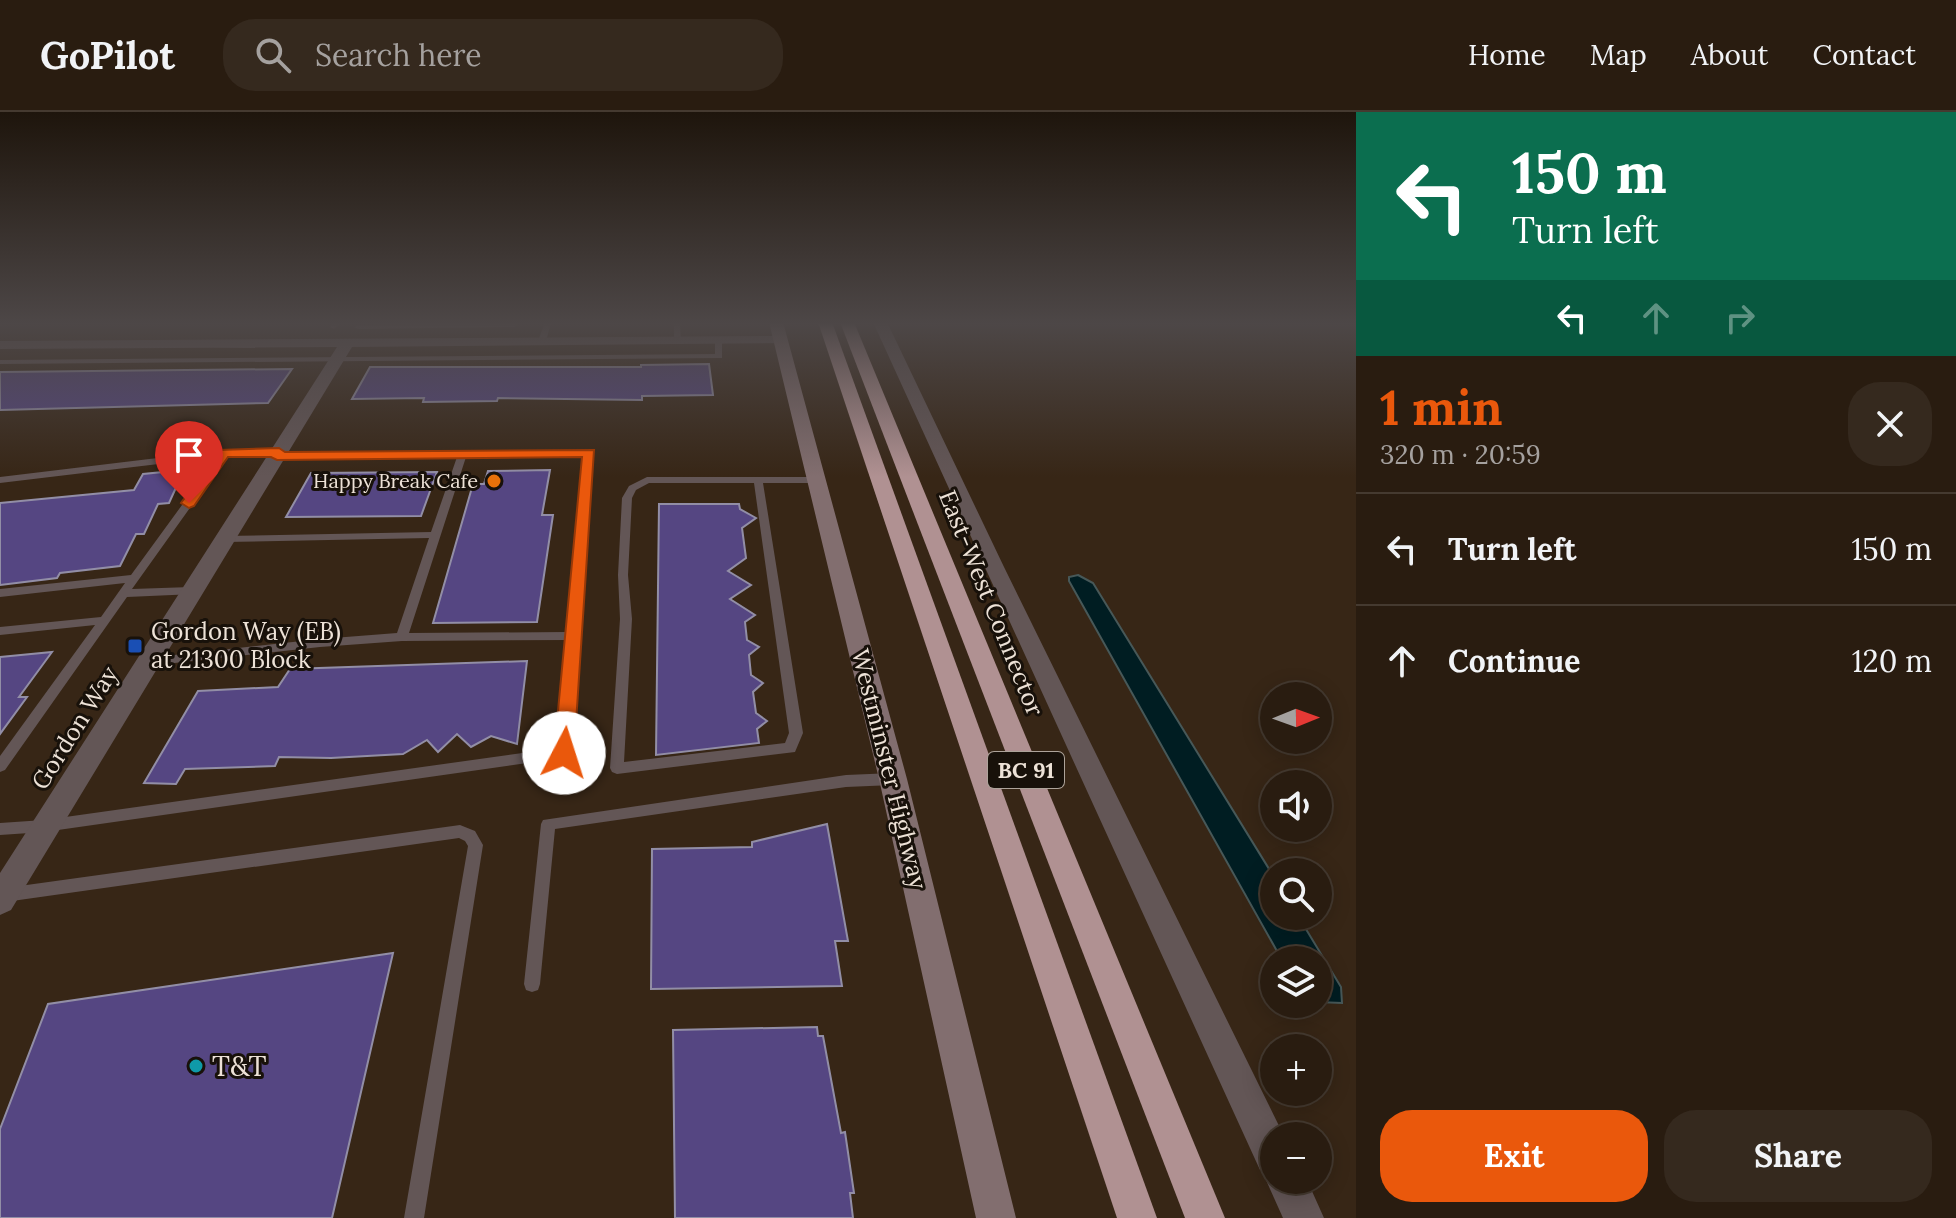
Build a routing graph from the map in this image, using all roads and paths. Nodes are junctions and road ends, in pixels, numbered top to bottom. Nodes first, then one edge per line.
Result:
1 (323, 374) edge
2 (789, 374) edge
3 (843, 374) edge
4 (868, 374) edge
5 (906, 374) edge
6 (224, 453) junction
7 (278, 454) junction
8 (462, 454) junction
9 (0, 480) edge
10 (817, 480) junction
11 (758, 481) junction
12 (435, 535) junction
13 (224, 539) junction
14 (135, 578) junction
15 (191, 591) junction
16 (0, 593) edge
17 (125, 593) junction
18 (105, 620) junction
19 (0, 631) edge
20 (573, 636) junction
21 (402, 637) junction
22 (147, 662) junction
23 (0, 766) edge
24 (893, 779) junction
25 (44, 826) junction
26 (0, 829) edge
27 (1, 898) edge
28 (532, 984) dead end
29 (1260, 1127) edge
30 (1293, 1194) edge
31 (414, 1218) edge
32 (996, 1218) edge
33 (1137, 1218) edge
34 (1205, 1218) edge
35 (1304, 1218) edge

1 - 7 street, Gordon Way
2 - 10 main road, Westminster Highway
3 - 33 highway, BC 91
4 - 34 highway, East-West Connector / BC 91
5 - 29 street
6 - 7 lane
6 - 9 lane
6 - 14 lane
7 - 8 lane
7 - 13 street, Gordon Way
8 - 12 lane
8 - 20 lane
10 - 11 lane
10 - 24 main road, Westminster Highway
11 - 11 lane
12 - 13 lane
12 - 21 lane
13 - 15 street, Gordon Way
14 - 16 lane
14 - 17 lane
15 - 17 lane
15 - 22 street, Gordon Way
17 - 18 lane
18 - 19 lane
18 - 23 lane
20 - 21 lane
20 - 25 lane
21 - 22 lane
22 - 25 street, Gordon Way
24 - 28 lane
24 - 32 main road, Westminster Highway
25 - 26 lane
25 - 27 street, Gordon Way
27 - 31 lane
30 - 35 street

